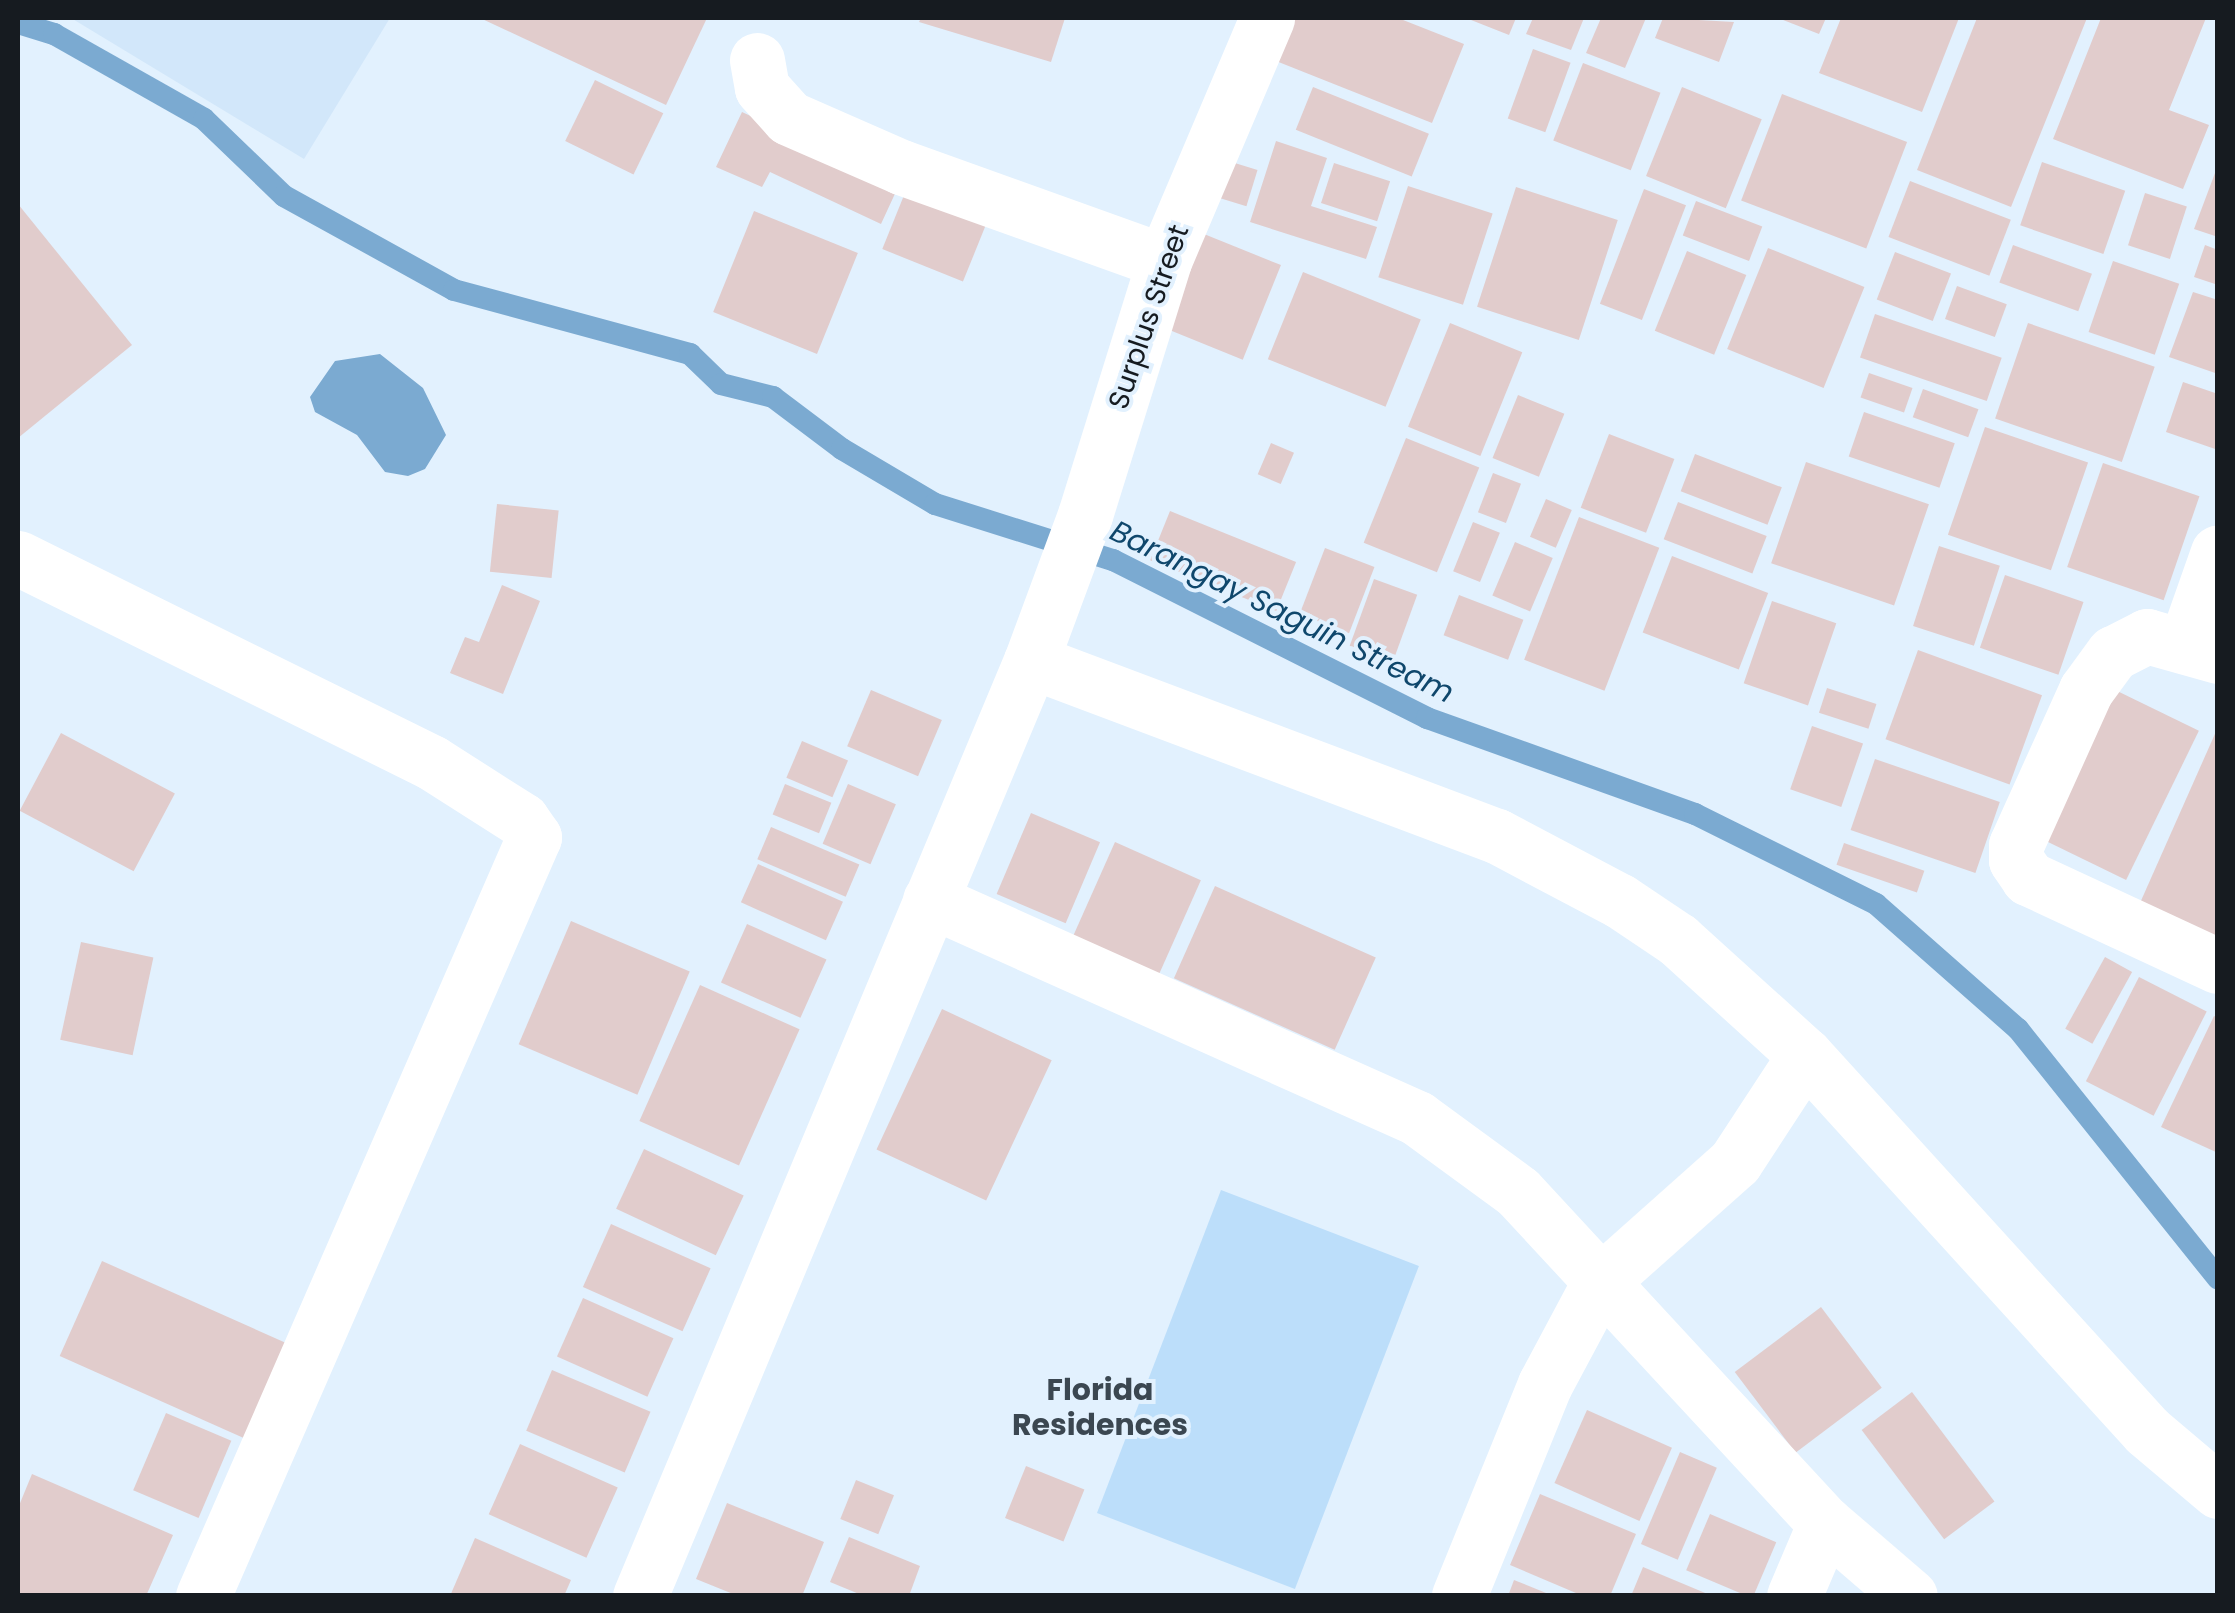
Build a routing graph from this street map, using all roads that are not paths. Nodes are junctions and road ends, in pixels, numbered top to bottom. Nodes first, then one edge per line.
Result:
1 (1267, 18) edge
2 (757, 60) dead end
3 (1164, 262) junction
4 (2218, 552) edge
5 (18, 558) edge
6 (1038, 641) junction
7 (2202, 649) edge
8 (930, 900) junction
9 (2218, 966) edge
10 (1805, 1055) junction
11 (1598, 1284) junction
12 (2218, 1491) edge
13 (1825, 1523) junction
14 (203, 1596) edge
15 (640, 1596) edge
16 (1459, 1596) edge
17 (1794, 1596) edge
18 (1910, 1596) edge

1 - 3 street, Surplus Street
2 - 3 street
3 - 6 street, Surplus Street
4 - 7 street
5 - 14 street
6 - 8 street, Surplus Street
6 - 10 street
7 - 9 street
8 - 11 street
8 - 15 street, Surplus Street
10 - 11 street
10 - 12 street
11 - 13 street
11 - 16 street
13 - 17 street
13 - 18 street

